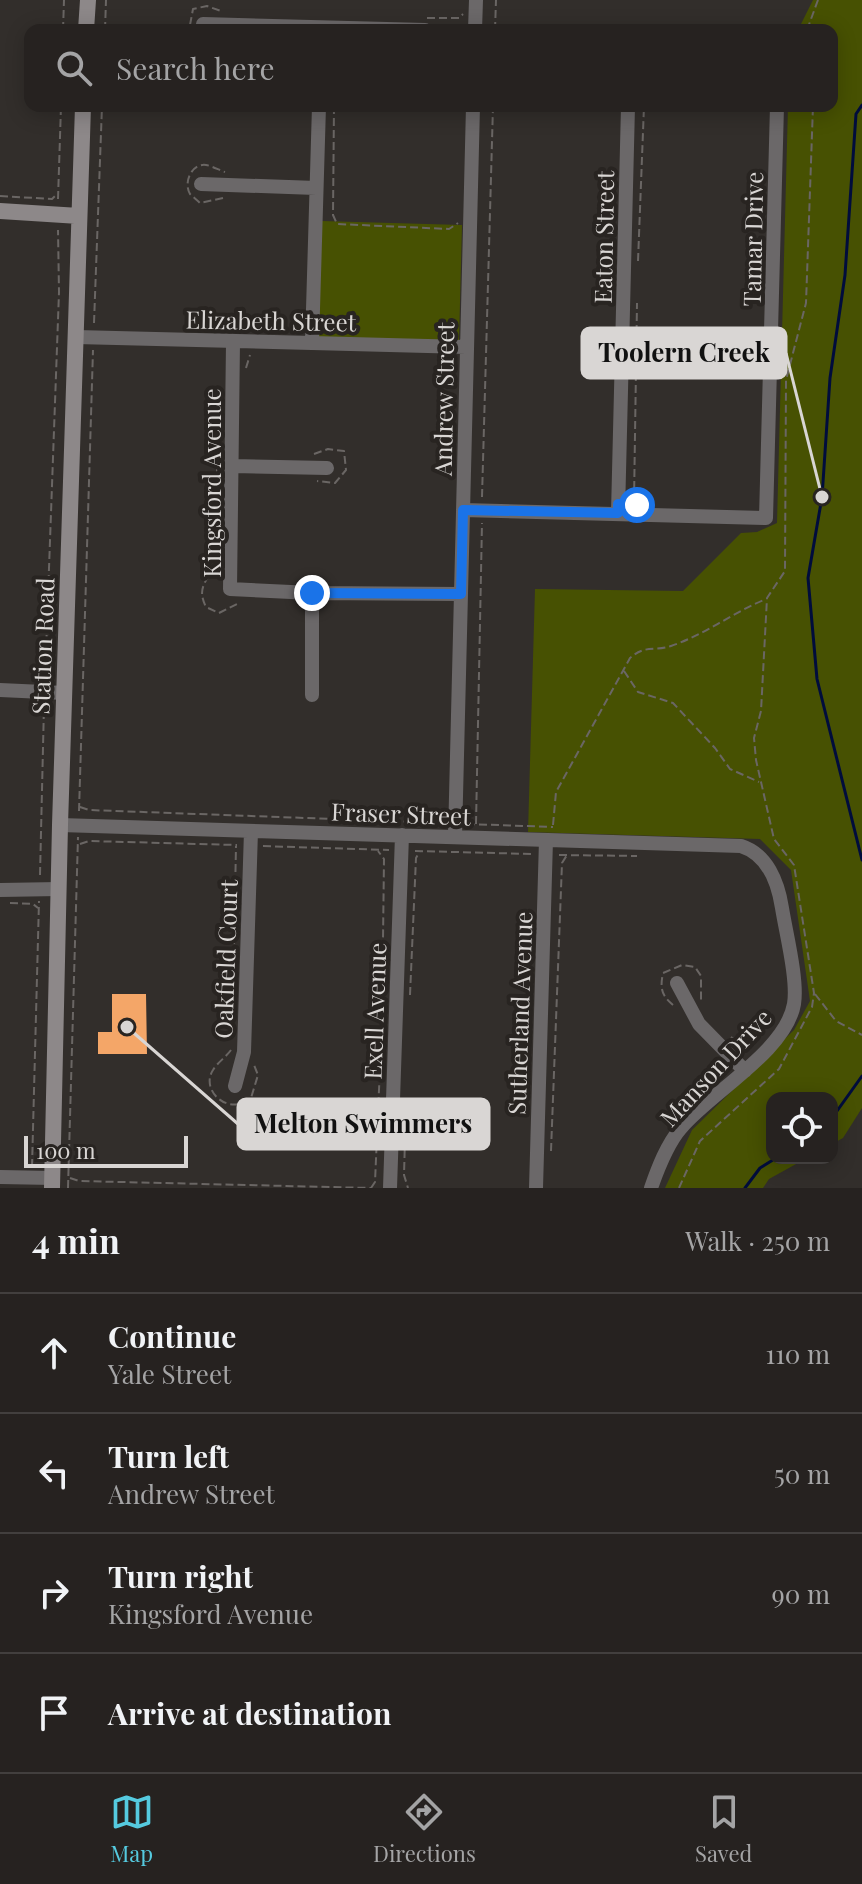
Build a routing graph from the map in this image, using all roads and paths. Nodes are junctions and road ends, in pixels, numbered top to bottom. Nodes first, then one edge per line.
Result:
1 (64, 0) edge
2 (88, 0) edge
3 (106, 0) edge
4 (476, 0) edge
5 (496, 0) edge
6 (818, 0) edge
7 (63, 24) edge
8 (86, 24) edge
9 (105, 24) edge
10 (475, 24) edge
11 (495, 24) edge
12 (809, 24) edge
13 (61, 112) edge
14 (83, 112) edge
15 (102, 112) edge
16 (319, 112) edge
17 (334, 112) edge
18 (473, 112) edge
19 (493, 112) edge
20 (628, 112) edge
21 (644, 112) edge
22 (777, 112) edge
23 (813, 112) edge
24 (234, 174) dead end
25 (201, 184) dead end
26 (316, 188) junction
27 (58, 194) junction
28 (0, 196) edge
29 (226, 197) dead end
30 (0, 211) edge
31 (58, 214) junction
32 (79, 216) junction
33 (459, 222) dead end
34 (638, 260) dead end
35 (637, 290) dead end
36 (95, 319) junction
37 (99, 336) junction
38 (76, 337) junction
39 (312, 343) junction
40 (233, 347) junction
41 (466, 347) junction
42 (246, 374) dead end
43 (219, 397) dead end
44 (312, 454) dead end
45 (233, 466) junction
46 (327, 468) dead end
47 (310, 480) dead end
48 (486, 506) junction
49 (618, 509) junction
50 (463, 510) junction
51 (312, 593) junction
52 (461, 594) junction
53 (767, 598) junction
54 (240, 602) dead end
55 (623, 670) junction
56 (0, 690) edge
57 (45, 692) junction
58 (65, 693) junction
59 (312, 695) dead end
60 (760, 782) junction
61 (79, 807) junction
62 (476, 824) junction
63 (60, 825) junction
64 (78, 825) junction
65 (455, 830) junction
66 (251, 838) junction
67 (548, 840) junction
68 (402, 843) junction
69 (78, 845) junction
70 (741, 846) joint
71 (377, 850) junction
72 (421, 851) junction
73 (567, 855) junction
74 (641, 856) dead end
75 (59, 889) junction
76 (0, 890) edge
77 (40, 890) junction
78 (0, 903) edge
79 (39, 909) junction
80 (677, 983) dead end
81 (814, 993) junction
82 (410, 999) dead end
83 (862, 1035) edge
84 (749, 1051) dead end
85 (741, 1067) junction
86 (235, 1086) dead end
87 (406, 1102) dead end
88 (550, 1157) dead end
89 (0, 1177) edge
90 (32, 1178) junction
91 (58, 1181) edge
92 (68, 1188) edge
93 (371, 1188) edge
94 (390, 1188) edge
95 (408, 1188) edge
96 (536, 1188) edge
97 (651, 1188) edge
98 (679, 1188) edge

1 - 7 path
2 - 8 street
3 - 9 path
4 - 10 street
5 - 11 path
6 - 12 path
13 - 27 path
14 - 32 street, Station Road
15 - 36 path
16 - 26 street
17 - 33 path
18 - 41 street, Andrew Street
19 - 48 path
20 - 49 street, Eaton Street
21 - 34 path
22 - 49 street, Tamar Drive
23 - 53 path
24 - 29 path
25 - 26 street
26 - 39 street
27 - 28 path
27 - 31 path
30 - 31 street
31 - 32 street
31 - 57 path
32 - 38 street, Station Road
35 - 49 path
36 - 37 path
36 - 37 path
37 - 38 street, Elizabeth Street
37 - 40 street, Elizabeth Street
37 - 61 path
38 - 58 street, Station Road
39 - 40 street, Elizabeth Street
39 - 41 street, Elizabeth Street
40 - 42 path
40 - 45 street, Kingsford Avenue
41 - 50 street, Andrew Street
43 - 54 path
44 - 47 path
45 - 46 street
45 - 51 street, Kingsford Avenue
48 - 49 street
48 - 50 street
48 - 62 path
50 - 52 street, Andrew Street
51 - 52 street, Kingsford Avenue
51 - 59 street
52 - 65 street, Andrew Street
53 - 55 path
53 - 60 path
55 - 60 path
55 - 67 path
56 - 57 street
57 - 58 street
57 - 77 path
58 - 63 street, Station Road
60 - 81 path
61 - 64 path
61 - 65 path
62 - 65 path
62 - 67 path
63 - 64 street, Fraser Street
63 - 75 street, Station Road
64 - 66 street, Fraser Street
64 - 69 path
65 - 67 street, Fraser Street
65 - 68 street, Fraser Street
66 - 68 street, Fraser Street
66 - 69 path
66 - 71 path
66 - 86 street, Oakfield Court
67 - 70 street, Fraser Street
67 - 72 path
67 - 73 path
67 - 96 street, Sutherland Avenue
68 - 71 path
68 - 72 path
68 - 94 street, Exell Avenue
69 - 91 path
70 - 85 street, Manson Drive
71 - 93 path
72 - 82 path
73 - 74 path
73 - 88 path
75 - 77 street
75 - 91 street, Station Road
76 - 77 street
77 - 79 path
78 - 79 path
79 - 90 path
80 - 85 street
81 - 83 path
81 - 98 path
84 - 85 path
85 - 97 street, Manson Drive
87 - 95 path
89 - 90 street
90 - 91 street
91 - 92 path
91 - 93 path

